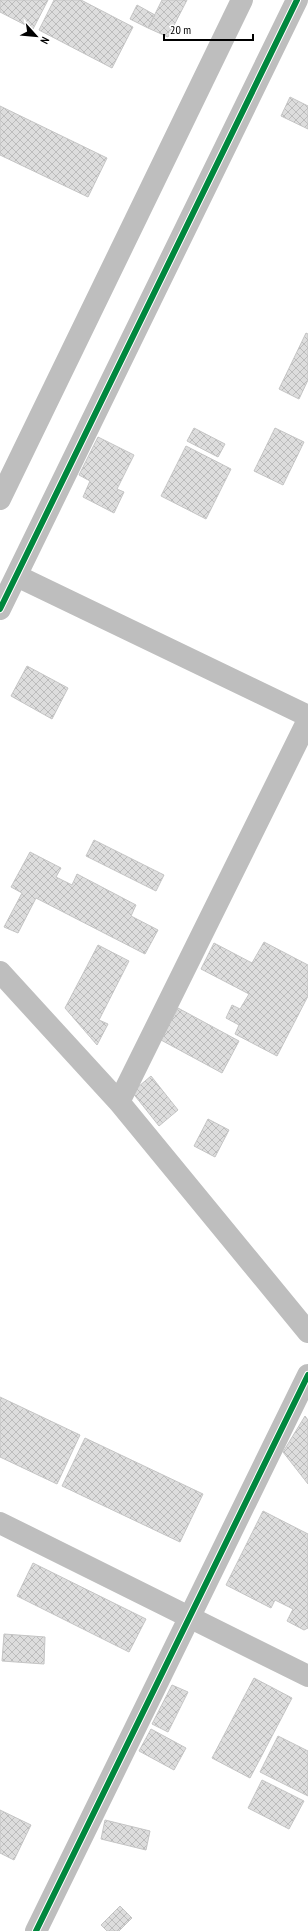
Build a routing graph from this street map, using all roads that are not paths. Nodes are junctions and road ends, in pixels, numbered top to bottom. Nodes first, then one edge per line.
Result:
1 (242, 0) edge
2 (297, 0) edge
3 (0, 499) edge
4 (17, 576) junction
5 (0, 609) edge
6 (308, 716) edge
7 (308, 720) edge
8 (0, 972) edge
9 (119, 1102) junction
10 (308, 1332) edge
11 (308, 1375) edge
12 (0, 1523) edge
13 (190, 1617) junction
14 (308, 1676) edge
15 (36, 1931) edge

1 - 3 street
2 - 4 street
4 - 5 street
4 - 6 street
7 - 9 street
8 - 9 street
9 - 10 street
11 - 13 street
12 - 13 street
13 - 14 street
13 - 15 street

